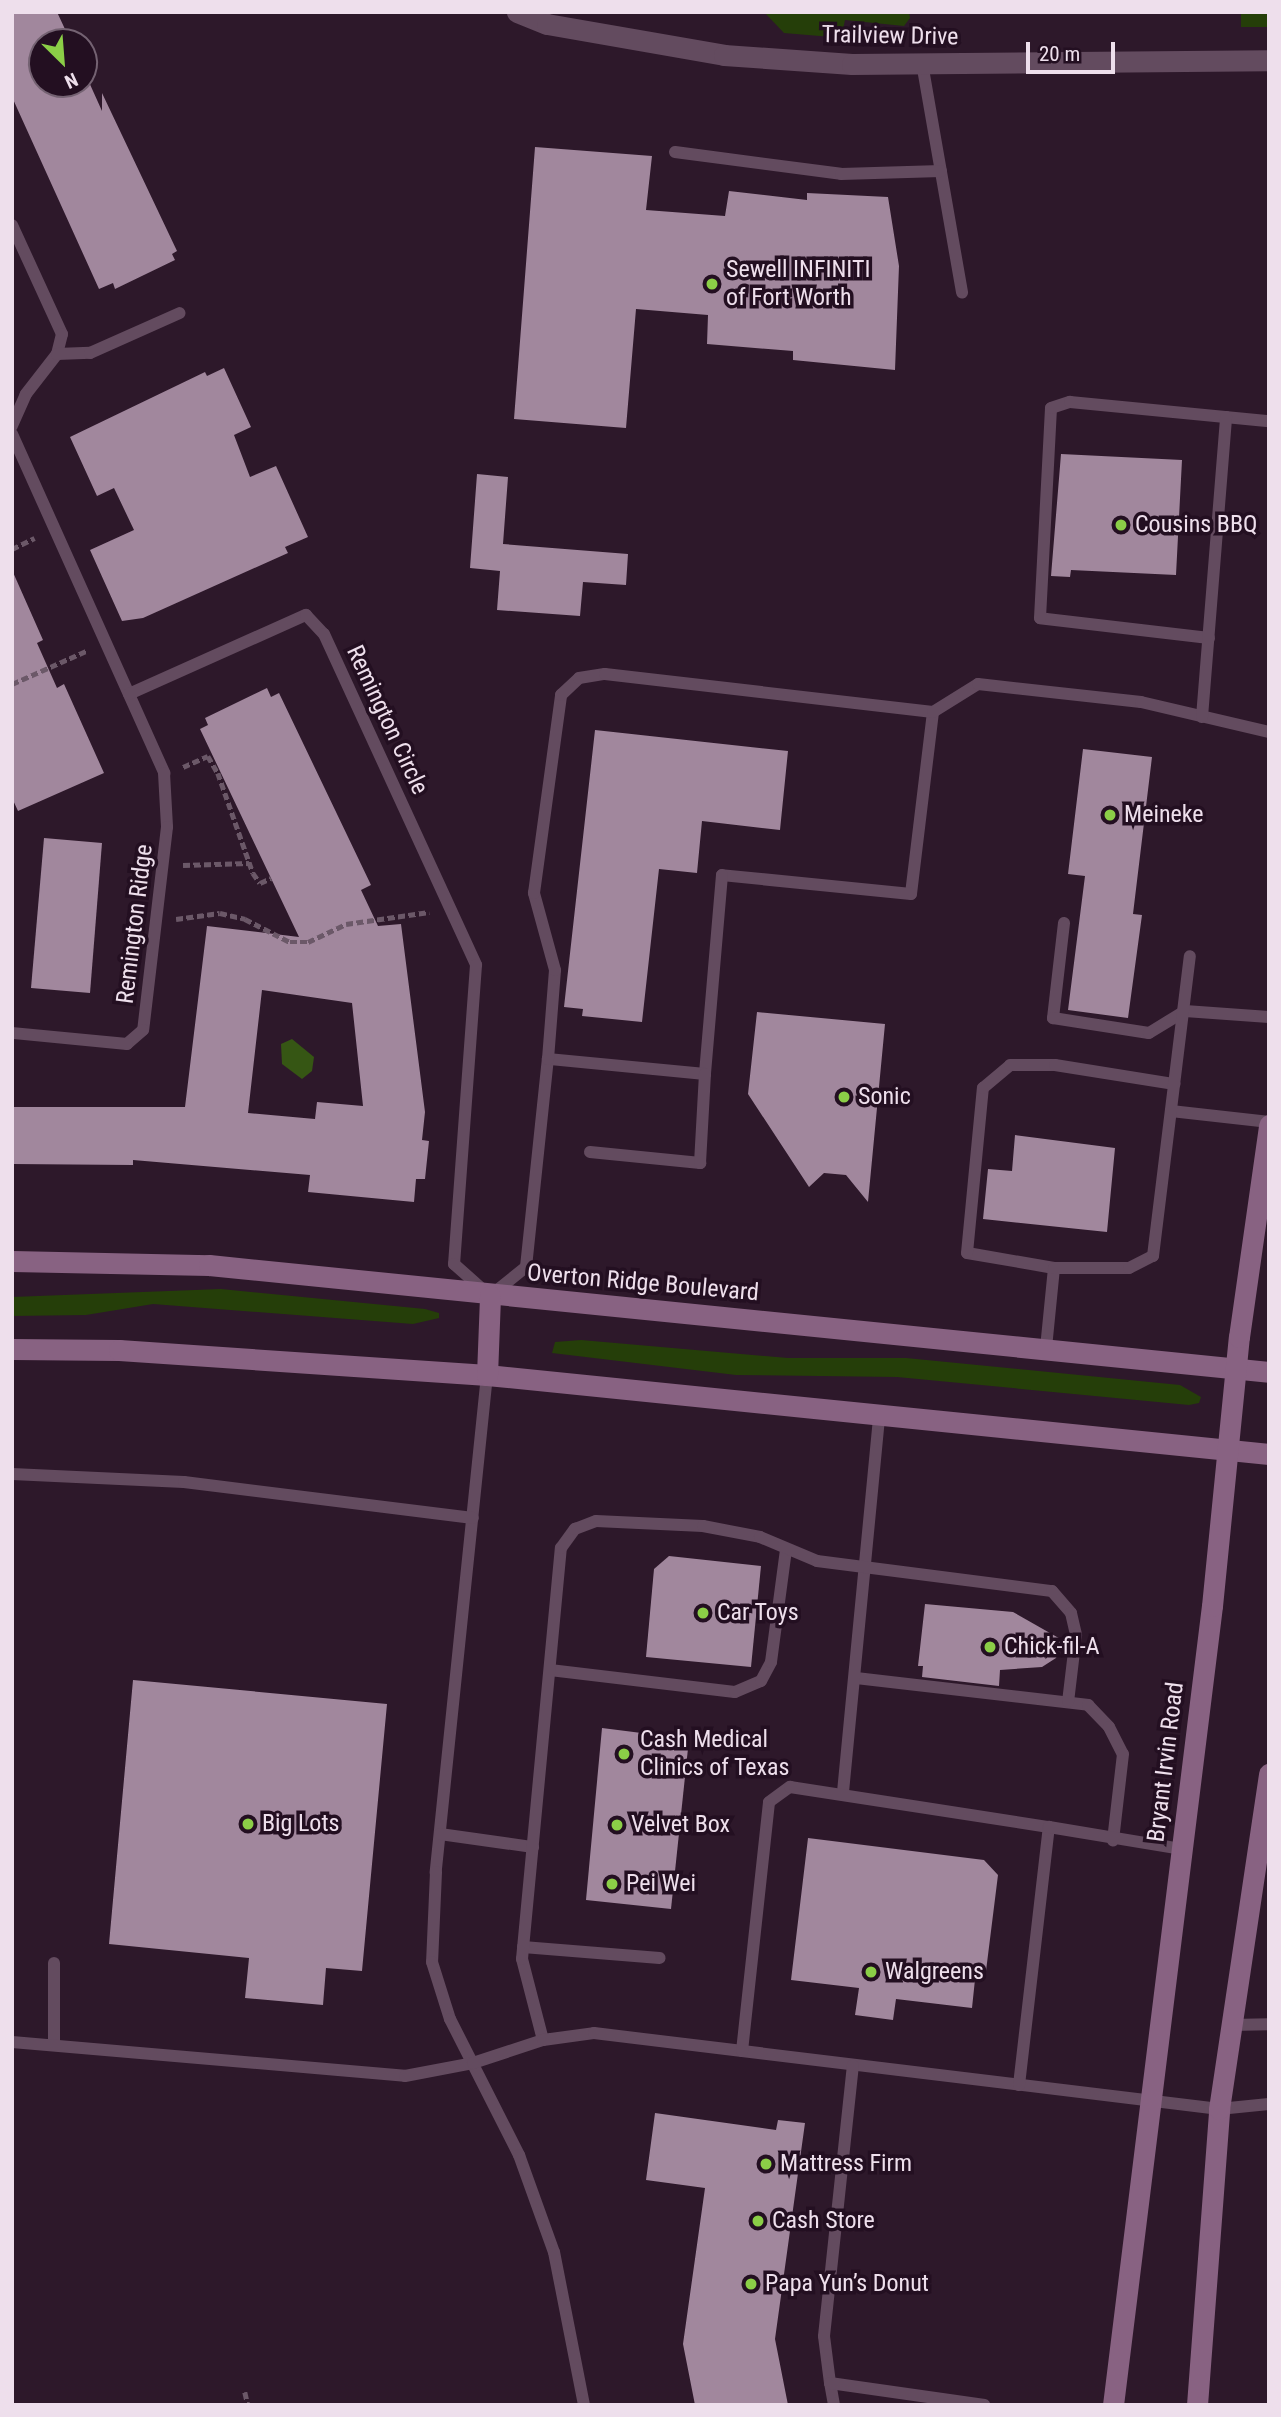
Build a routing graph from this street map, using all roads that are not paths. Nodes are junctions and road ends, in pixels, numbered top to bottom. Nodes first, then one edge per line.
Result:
1 (517, 12) edge
2 (1269, 60) edge
3 (922, 63) junction
4 (675, 152) dead end
5 (941, 171) junction
6 (12, 225) edge
7 (962, 293) dead end
8 (180, 313) dead end
9 (57, 354) junction
10 (1226, 417) junction
11 (1269, 421) edge
12 (12, 426) edge
13 (12, 434) edge
14 (1209, 638) junction
15 (129, 694) junction
16 (933, 712) junction
17 (1202, 717) junction
18 (1269, 732) edge
19 (1064, 923) dead end
20 (1190, 956) dead end
21 (1185, 1011) junction
22 (1269, 1017) edge
23 (12, 1033) edge
24 (548, 1059) junction
25 (705, 1073) junction
26 (1174, 1084) junction
27 (1171, 1111) junction
28 (1269, 1123) edge
29 (590, 1152) dead end
30 (12, 1261) edge
31 (1054, 1268) junction
32 (490, 1296) junction
33 (1046, 1348) junction
34 (12, 1349) edge
35 (1235, 1368) junction
36 (1269, 1372) edge
37 (487, 1375) junction
38 (879, 1416) junction
39 (1227, 1450) junction
40 (1269, 1454) edge
41 (12, 1474) edge
42 (473, 1518) junction
43 (786, 1550) junction
44 (867, 1566) junction
45 (550, 1670) junction
46 (856, 1678) junction
47 (1068, 1702) junction
48 (1269, 1774) edge
49 (843, 1792) junction
50 (1049, 1827) junction
51 (440, 1834) junction
52 (1113, 1840) junction
53 (533, 1847) junction
54 (1182, 1849) junction
55 (523, 1947) junction
56 (660, 1958) dead end
57 (54, 1963) dead end
58 (1269, 2024) edge
59 (1230, 2025) junction
60 (543, 2040) junction
61 (12, 2042) edge
62 (54, 2043) junction
63 (742, 2051) junction
64 (473, 2063) junction
65 (853, 2066) junction
66 (1019, 2085) junction
67 (1151, 2102) junction
68 (1269, 2104) edge
69 (1219, 2109) junction
70 (830, 2383) junction
71 (584, 2405) edge
72 (834, 2405) edge
73 (984, 2405) edge
74 (1113, 2405) edge
75 (1197, 2405) edge

1 - 3 street, Trailview Drive
2 - 3 street, Trailview Drive
3 - 5 lane
4 - 5 lane
5 - 7 lane
6 - 9 lane
8 - 9 lane
9 - 12 lane
10 - 11 lane
10 - 14 lane
10 - 14 lane
13 - 15 lane
14 - 17 lane
15 - 23 lane, Remington Ridge
15 - 32 lane, Remington Circle
16 - 17 lane
16 - 24 lane
16 - 25 lane
17 - 18 lane
19 - 21 lane
20 - 21 lane
21 - 22 lane
21 - 26 lane
24 - 25 lane
24 - 32 lane
25 - 29 lane
26 - 27 lane
26 - 31 lane
27 - 28 lane
27 - 31 lane
28 - 35 street, Bryant Irvin Road
30 - 32 street, Overton Ridge Boulevard
31 - 33 lane
32 - 33 street, Overton Ridge Boulevard
32 - 37 street
33 - 35 street, Overton Ridge Boulevard
34 - 37 street
35 - 36 street, Overton Ridge Boulevard
35 - 39 street, Bryant Irvin Road
37 - 38 street
37 - 42 lane
38 - 39 street
38 - 44 lane
39 - 40 street
39 - 54 street, Bryant Irvin Road
41 - 42 lane
42 - 51 lane
43 - 44 lane
43 - 45 lane
43 - 45 lane
44 - 46 lane
44 - 47 lane
45 - 53 lane
46 - 47 lane
46 - 49 lane
47 - 52 lane
48 - 59 street
49 - 50 lane
49 - 63 lane
50 - 52 lane
50 - 66 lane
51 - 53 lane
51 - 64 lane
52 - 54 lane
53 - 55 lane
54 - 67 street, Bryant Irvin Road
55 - 56 lane
55 - 60 lane
57 - 62 lane
58 - 59 lane
59 - 69 street
60 - 63 lane
60 - 64 lane
61 - 62 lane
62 - 64 lane
63 - 65 lane
64 - 71 lane
65 - 66 lane
65 - 70 lane
66 - 67 lane
67 - 69 lane
67 - 74 street, Bryant Irvin Road
68 - 69 lane
69 - 75 street
70 - 72 lane
70 - 73 lane

